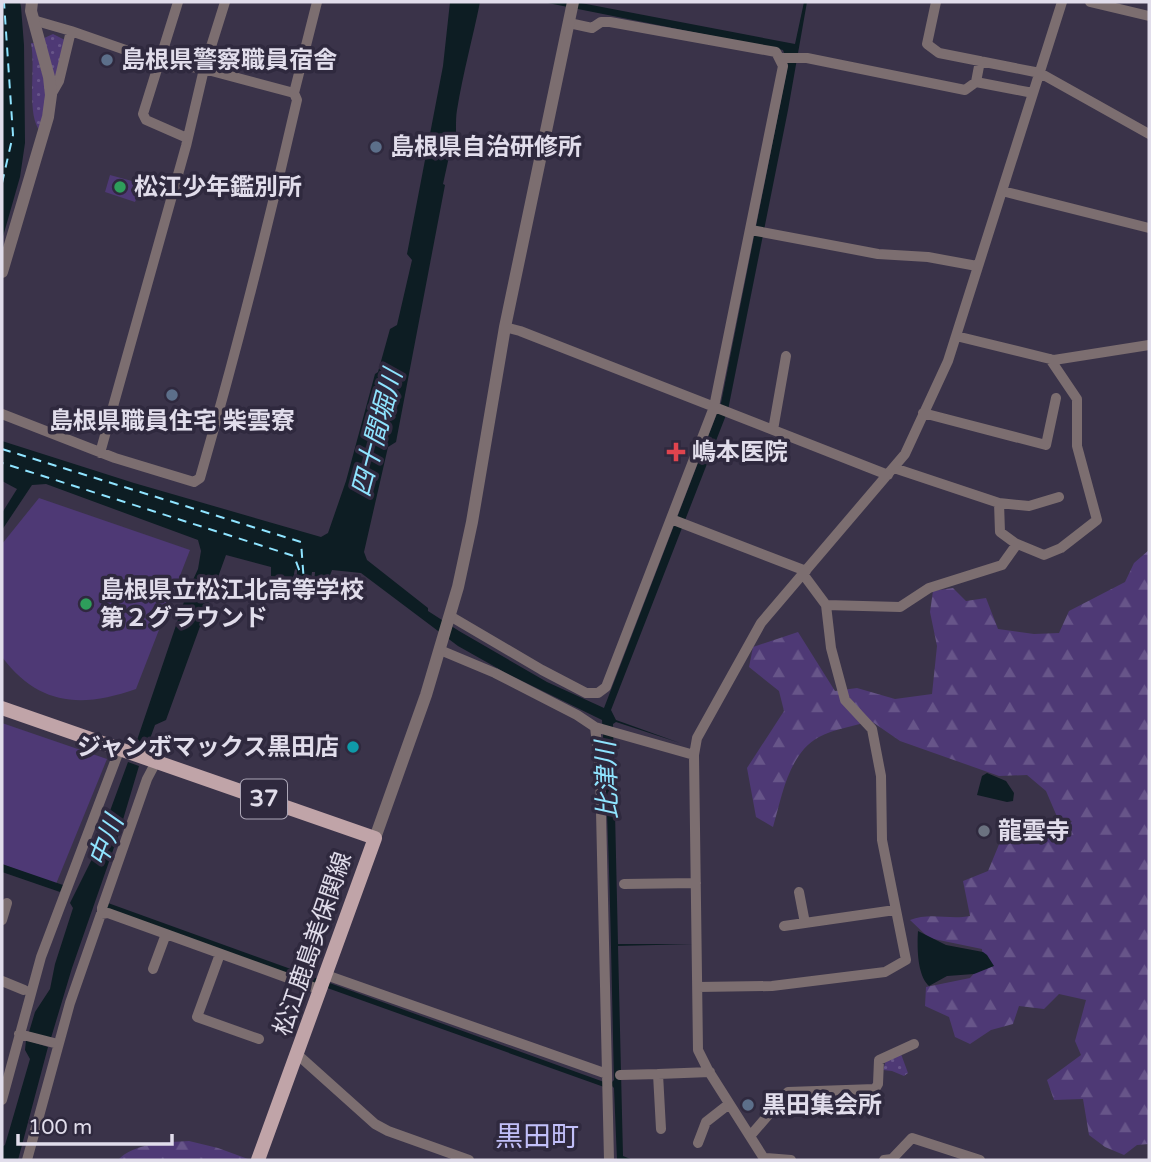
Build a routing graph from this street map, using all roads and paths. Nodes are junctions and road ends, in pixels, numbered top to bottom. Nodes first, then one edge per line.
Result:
1 (32, 2) edge
2 (178, 2) edge
3 (225, 2) edge
4 (317, 2) edge
5 (936, 2) edge
6 (1062, 2) edge
7 (1090, 2) edge
8 (572, 6) edge
9 (1149, 16) edge
10 (33, 20) junction
11 (569, 23) junction
12 (71, 31) junction
13 (783, 58) junction
14 (981, 61) junction
15 (160, 62) junction
16 (204, 69) junction
17 (1040, 73) junction
18 (976, 82) junction
19 (294, 93) junction
20 (1033, 93) junction
21 (51, 94) junction
22 (1149, 134) edge
23 (187, 138) junction
24 (1002, 191) junction
25 (1149, 228) edge
26 (756, 230) junction
27 (977, 266) junction
28 (2, 272) edge
29 (505, 327) junction
30 (956, 336) junction
31 (1149, 345) edge
32 (786, 356) dead end
33 (1050, 359) junction
34 (1056, 398) dead end
35 (720, 409) junction
36 (923, 413) junction
37 (2, 414) edge
38 (773, 430) junction
39 (100, 453) junction
40 (891, 471) junction
41 (1059, 497) dead end
42 (999, 503) junction
43 (673, 519) junction
44 (1017, 544) junction
45 (804, 572) junction
46 (826, 606) junction
47 (450, 619) junction
48 (442, 645) junction
49 (2, 708) edge
50 (598, 728) junction
51 (121, 751) junction
52 (694, 755) junction
53 (154, 762) junction
54 (375, 838) junction
55 (696, 883) junction
56 (624, 884) dead end
57 (799, 892) dead end
58 (8, 903) dead end
59 (102, 908) junction
60 (895, 910) junction
61 (2, 920) edge
62 (804, 923) junction
63 (784, 926) dead end
64 (166, 934) junction
65 (220, 954) junction
66 (153, 969) dead end
67 (2, 981) edge
68 (323, 983) junction
69 (698, 987) junction
70 (24, 990) dead end
71 (21, 1034) junction
72 (259, 1038) dead end
73 (56, 1044) junction
74 (914, 1044) dead end
75 (298, 1055) junction
76 (709, 1072) junction
77 (659, 1074) junction
78 (620, 1075) dead end
79 (608, 1081) junction
80 (2, 1100) edge
81 (729, 1104) junction
82 (661, 1129) dead end
83 (751, 1135) junction
84 (698, 1143) dead end
85 (766, 1159) edge
86 (27, 1160) edge
87 (258, 1160) edge
88 (469, 1160) edge
89 (608, 1160) edge
90 (791, 1160) edge
91 (884, 1160) edge
92 (892, 1160) edge
93 (980, 1160) edge

1 - 10 street
2 - 15 street
3 - 16 street
4 - 19 street
5 - 14 street
6 - 17 street
7 - 9 street
8 - 11 street
10 - 12 street
10 - 21 street
11 - 13 street
11 - 29 street
12 - 15 street
12 - 21 street
13 - 18 street
13 - 26 street
14 - 17 street
14 - 18 street
15 - 16 street
15 - 23 street
16 - 19 street
16 - 23 street
17 - 20 street
17 - 22 street
18 - 20 street
19 - 39 street
20 - 24 street
21 - 28 street
23 - 39 street
24 - 25 street
24 - 27 street
26 - 27 street
26 - 35 street
27 - 30 street
29 - 35 street
29 - 47 street
30 - 33 street
30 - 36 street
31 - 33 street
32 - 38 street
33 - 44 street
34 - 36 street
35 - 38 street
35 - 43 street
36 - 40 street
37 - 39 street
38 - 40 street
40 - 42 street
40 - 45 street
41 - 42 street
42 - 44 street
43 - 45 street
43 - 47 street
44 - 46 street
45 - 46 street
45 - 52 street
46 - 60 street
47 - 48 street
48 - 50 street
48 - 54 street
49 - 51 main road, 松江鹿島美保関線 / 37
50 - 52 street
50 - 79 street
51 - 53 main road, 松江鹿島美保関線 / 37
51 - 71 street
52 - 55 street
53 - 54 main road, 松江鹿島美保関線 / 37
53 - 59 street
54 - 68 main road, 松江鹿島美保関線
55 - 56 street
55 - 69 street
57 - 62 street
58 - 61 street
59 - 64 street
59 - 73 street
60 - 62 street
60 - 69 street
62 - 63 street
64 - 65 street
64 - 66 street
65 - 68 street
65 - 72 street
67 - 70 street
68 - 75 main road, 松江鹿島美保関線
68 - 79 street
69 - 76 street
71 - 73 street
71 - 80 street
73 - 86 street
74 - 83 street
75 - 87 main road, 松江鹿島美保関線
75 - 88 street
76 - 77 street
76 - 81 street
77 - 78 street
77 - 82 street
79 - 89 street
81 - 83 street
81 - 84 street
83 - 85 street
85 - 90 street
91 - 92 street
92 - 93 street

